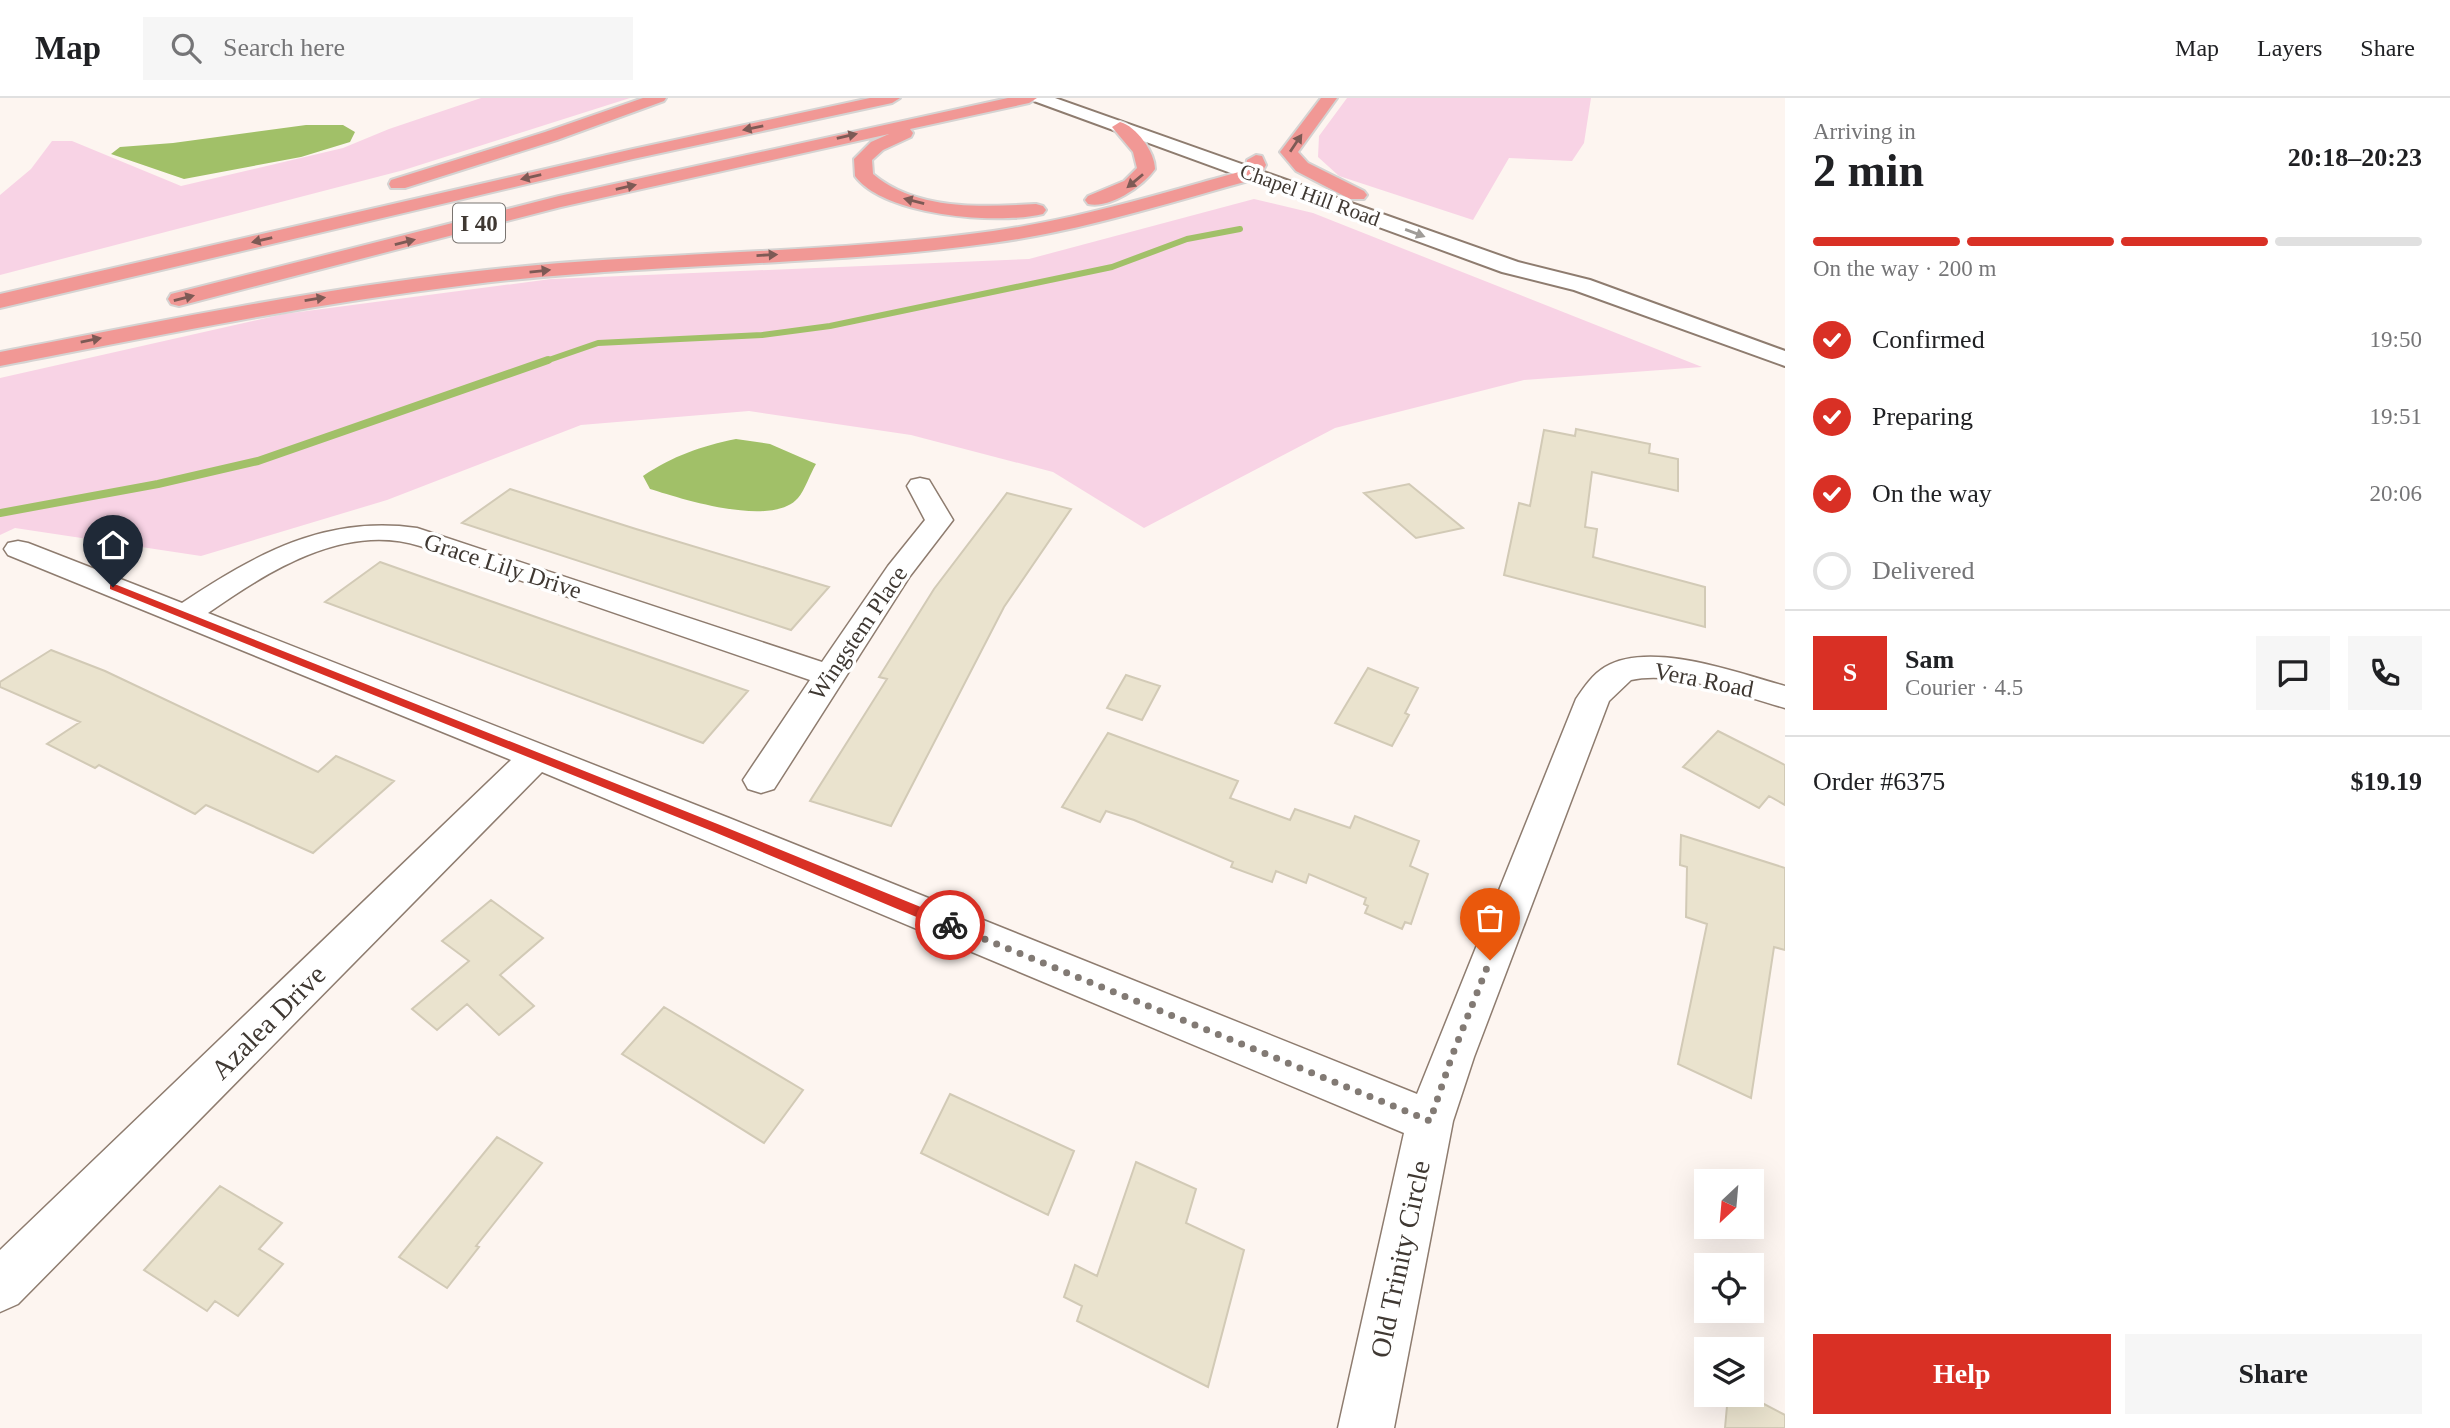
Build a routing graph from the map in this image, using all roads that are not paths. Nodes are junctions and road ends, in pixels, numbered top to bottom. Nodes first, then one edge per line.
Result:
1 (658, 98) edge
2 (892, 98) edge
3 (1029, 98) edge
4 (1040, 98) edge
5 (1328, 98) edge
6 (1086, 104) edge
7 (962, 112) junction
8 (1120, 127) junction
9 (1255, 167) junction
10 (379, 190) dead end
11 (1357, 195) junction
12 (309, 210) dead end
13 (1582, 285) junction
14 (0, 295) edge
15 (0, 301) edge
16 (155, 305) dead end
17 (101, 319) dead end
18 (0, 347) edge
19 (0, 359) edge
20 (1785, 359) edge
21 (920, 486) dead end
22 (18, 549) dead end
23 (185, 615) junction
24 (1622, 671) joint
25 (828, 675) junction
26 (1785, 697) edge
27 (537, 756) junction
28 (761, 780) dead end
29 (1430, 1121) junction
30 (0, 1286) edge
31 (1366, 1428) edge

1 - 10 highway
2 -> 15 highway, I 40
3 - 7 highway, I 40
4 - 6 main road, Chapel Hill Road
11 -> 5 highway
6 - 8 main road, Chapel Hill Road
6 - 9 main road, Chapel Hill Road
8 -> 7 highway
16 -> 7 highway, I 40
8 - 9 main road, Chapel Hill Road
9 - 11 main road, Chapel Hill Road
9 -> 13 main road, Chapel Hill Road
19 -> 9 highway
11 - 13 main road, Chapel Hill Road
12 - 14 highway
13 - 20 main road, Chapel Hill Road
17 - 18 highway
21 - 25 street, Wingstem Place
22 - 23 street
23 - 25 street, Grace Lily Drive
23 - 27 street
24 - 26 street, Vera Road
24 - 29 street, Old Trinity Circle
25 - 28 street, Wingstem Place
27 - 29 street
27 - 30 street, Azalea Drive
29 - 31 street, Old Trinity Circle

